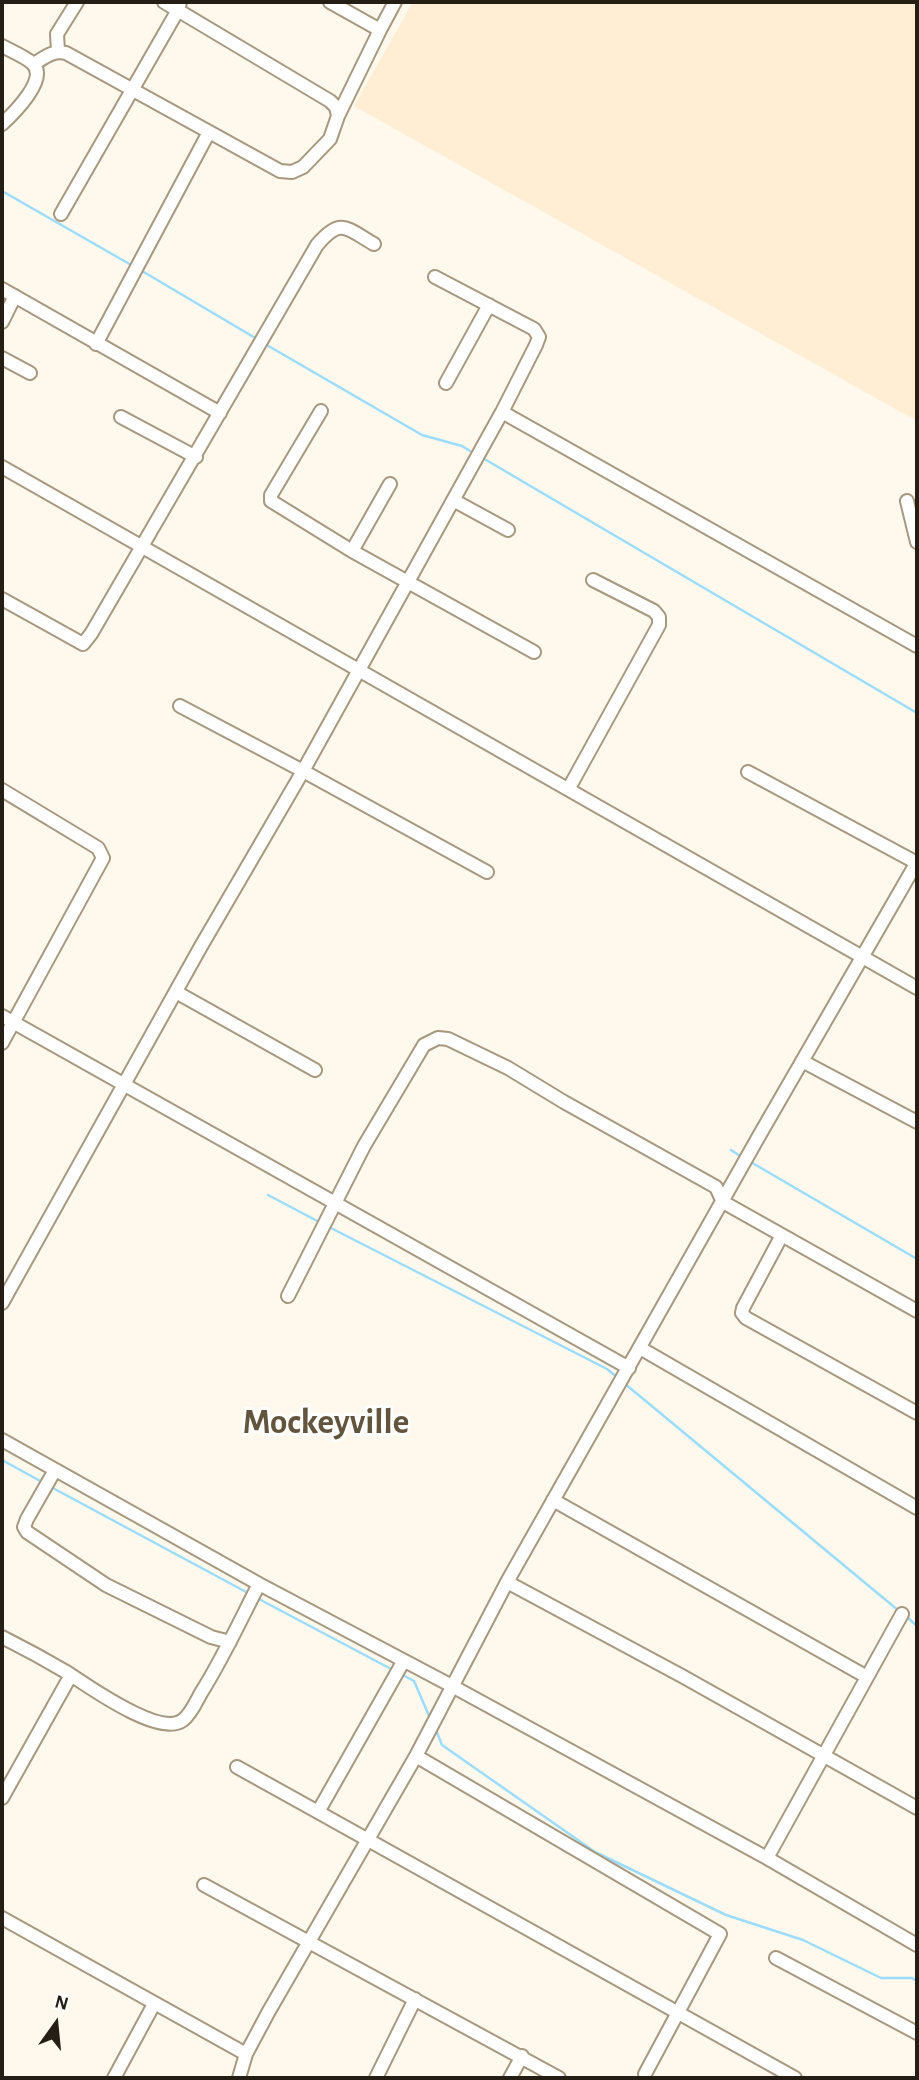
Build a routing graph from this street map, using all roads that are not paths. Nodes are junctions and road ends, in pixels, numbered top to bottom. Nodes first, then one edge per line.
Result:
1 (77, 2) edge
2 (164, 2) edge
3 (330, 2) edge
4 (395, 2) edge
5 (179, 6) edge
6 (380, 30) junction
7 (2, 46) edge
8 (58, 51) junction
9 (34, 64) junction
10 (132, 88) junction
11 (338, 116) junction
12 (2, 124) edge
13 (209, 132) junction
14 (61, 214) dead end
15 (374, 244) dead end
16 (435, 277) dead end
17 (2, 289) edge
18 (15, 296) junction
19 (489, 305) junction
20 (2, 322) edge
21 (96, 344) junction
22 (2, 358) edge
23 (30, 373) dead end
24 (446, 383) dead end
25 (321, 411) dead end
26 (220, 412) junction
27 (502, 412) junction
28 (121, 417) dead end
29 (196, 457) junction
30 (2, 467) edge
31 (390, 484) dead end
32 (453, 500) junction
33 (907, 501) dead end
34 (508, 530) dead end
35 (917, 542) edge
36 (142, 547) junction
37 (352, 551) junction
38 (593, 580) dead end
39 (407, 582) junction
40 (2, 599) edge
41 (917, 646) edge
42 (534, 652) dead end
43 (358, 670) junction
44 (180, 706) dead end
45 (303, 771) junction
46 (748, 772) dead end
47 (569, 788) junction
48 (2, 790) edge
49 (917, 862) edge
50 (487, 872) dead end
51 (913, 877) edge
52 (862, 957) junction
53 (917, 988) edge
54 (176, 992) junction
55 (7, 1019) edge
56 (2, 1043) edge
57 (802, 1062) junction
58 (315, 1070) dead end
59 (124, 1085) junction
60 (917, 1122) edge
61 (723, 1202) junction
62 (334, 1203) junction
63 (782, 1235) junction
64 (288, 1296) dead end
65 (3, 1297) edge
66 (917, 1311) edge
67 (640, 1348) junction
68 (629, 1368) junction
69 (917, 1413) edge
70 (2, 1440) edge
71 (55, 1470) junction
72 (553, 1500) junction
73 (917, 1508) edge
74 (507, 1583) junction
75 (258, 1584) junction
76 (902, 1614) dead end
77 (2, 1637) edge
78 (230, 1642) junction
79 (403, 1662) junction
80 (71, 1675) junction
81 (867, 1676) junction
82 (452, 1686) junction
83 (824, 1755) junction
84 (416, 1756) junction
85 (237, 1767) dead end
86 (2, 1798) edge
87 (917, 1808) edge
88 (318, 1812) junction
89 (367, 1840) junction
90 (767, 1858) junction
91 (204, 1885) dead end
92 (2, 1918) edge
93 (309, 1942) junction
94 (917, 1945) edge
95 (776, 1958) dead end
96 (415, 1999) junction
97 (154, 2004) junction
98 (677, 2013) junction
99 (917, 2033) edge
100 (246, 2054) junction
101 (522, 2056) junction
102 (646, 2077) edge
103 (114, 2078) edge
104 (239, 2078) edge
105 (376, 2078) edge
106 (510, 2078) edge
107 (559, 2078) edge
108 (795, 2078) edge

1 - 8 street
2 - 5 street
3 - 6 street
4 - 6 street
5 - 10 street
5 - 11 street
6 - 11 street
7 - 9 street
8 - 9 street
8 - 10 street
9 - 12 street
10 - 13 street
10 - 14 street
11 - 13 street
13 - 21 street
15 - 26 street
16 - 19 street
17 - 18 street
18 - 20 street
18 - 21 street
19 - 24 street
19 - 27 street
21 - 26 street
22 - 23 street
25 - 37 street
26 - 29 street
27 - 32 street
27 - 41 street
28 - 29 street
29 - 36 street
30 - 36 street
31 - 37 street
32 - 34 street
32 - 39 street
33 - 35 street
36 - 40 street
36 - 43 street
37 - 39 street
38 - 47 street
39 - 42 street
39 - 43 street
43 - 45 street
43 - 47 street
44 - 45 street
45 - 50 street
45 - 54 street
46 - 49 street
47 - 52 street
48 - 55 street
49 - 51 street
51 - 52 street
52 - 53 street
52 - 57 street
54 - 58 street
54 - 59 street
55 - 56 street
55 - 59 street
57 - 60 street
57 - 61 street
59 - 62 street
59 - 65 street
61 - 62 street
61 - 63 street
61 - 67 street
62 - 64 street
62 - 68 street
63 - 66 street
63 - 69 street
67 - 68 street
67 - 73 street
68 - 72 street
70 - 71 street
71 - 75 street
71 - 78 street
72 - 74 street
72 - 81 street
74 - 82 street
74 - 83 street
75 - 78 street
75 - 79 street
76 - 81 street
77 - 80 street
78 - 80 street
79 - 82 street
79 - 88 street
80 - 86 street
81 - 83 street
82 - 84 street
82 - 90 street
83 - 87 street
83 - 90 street
84 - 89 street
84 - 98 street
85 - 88 street
88 - 89 street
89 - 93 street
89 - 98 street
90 - 94 street
91 - 93 street
92 - 97 street
93 - 96 street
93 - 100 street
95 - 99 street
96 - 101 street
96 - 105 street
97 - 100 street
97 - 103 street
98 - 102 street
98 - 108 street
100 - 104 street
101 - 106 street
101 - 107 street

